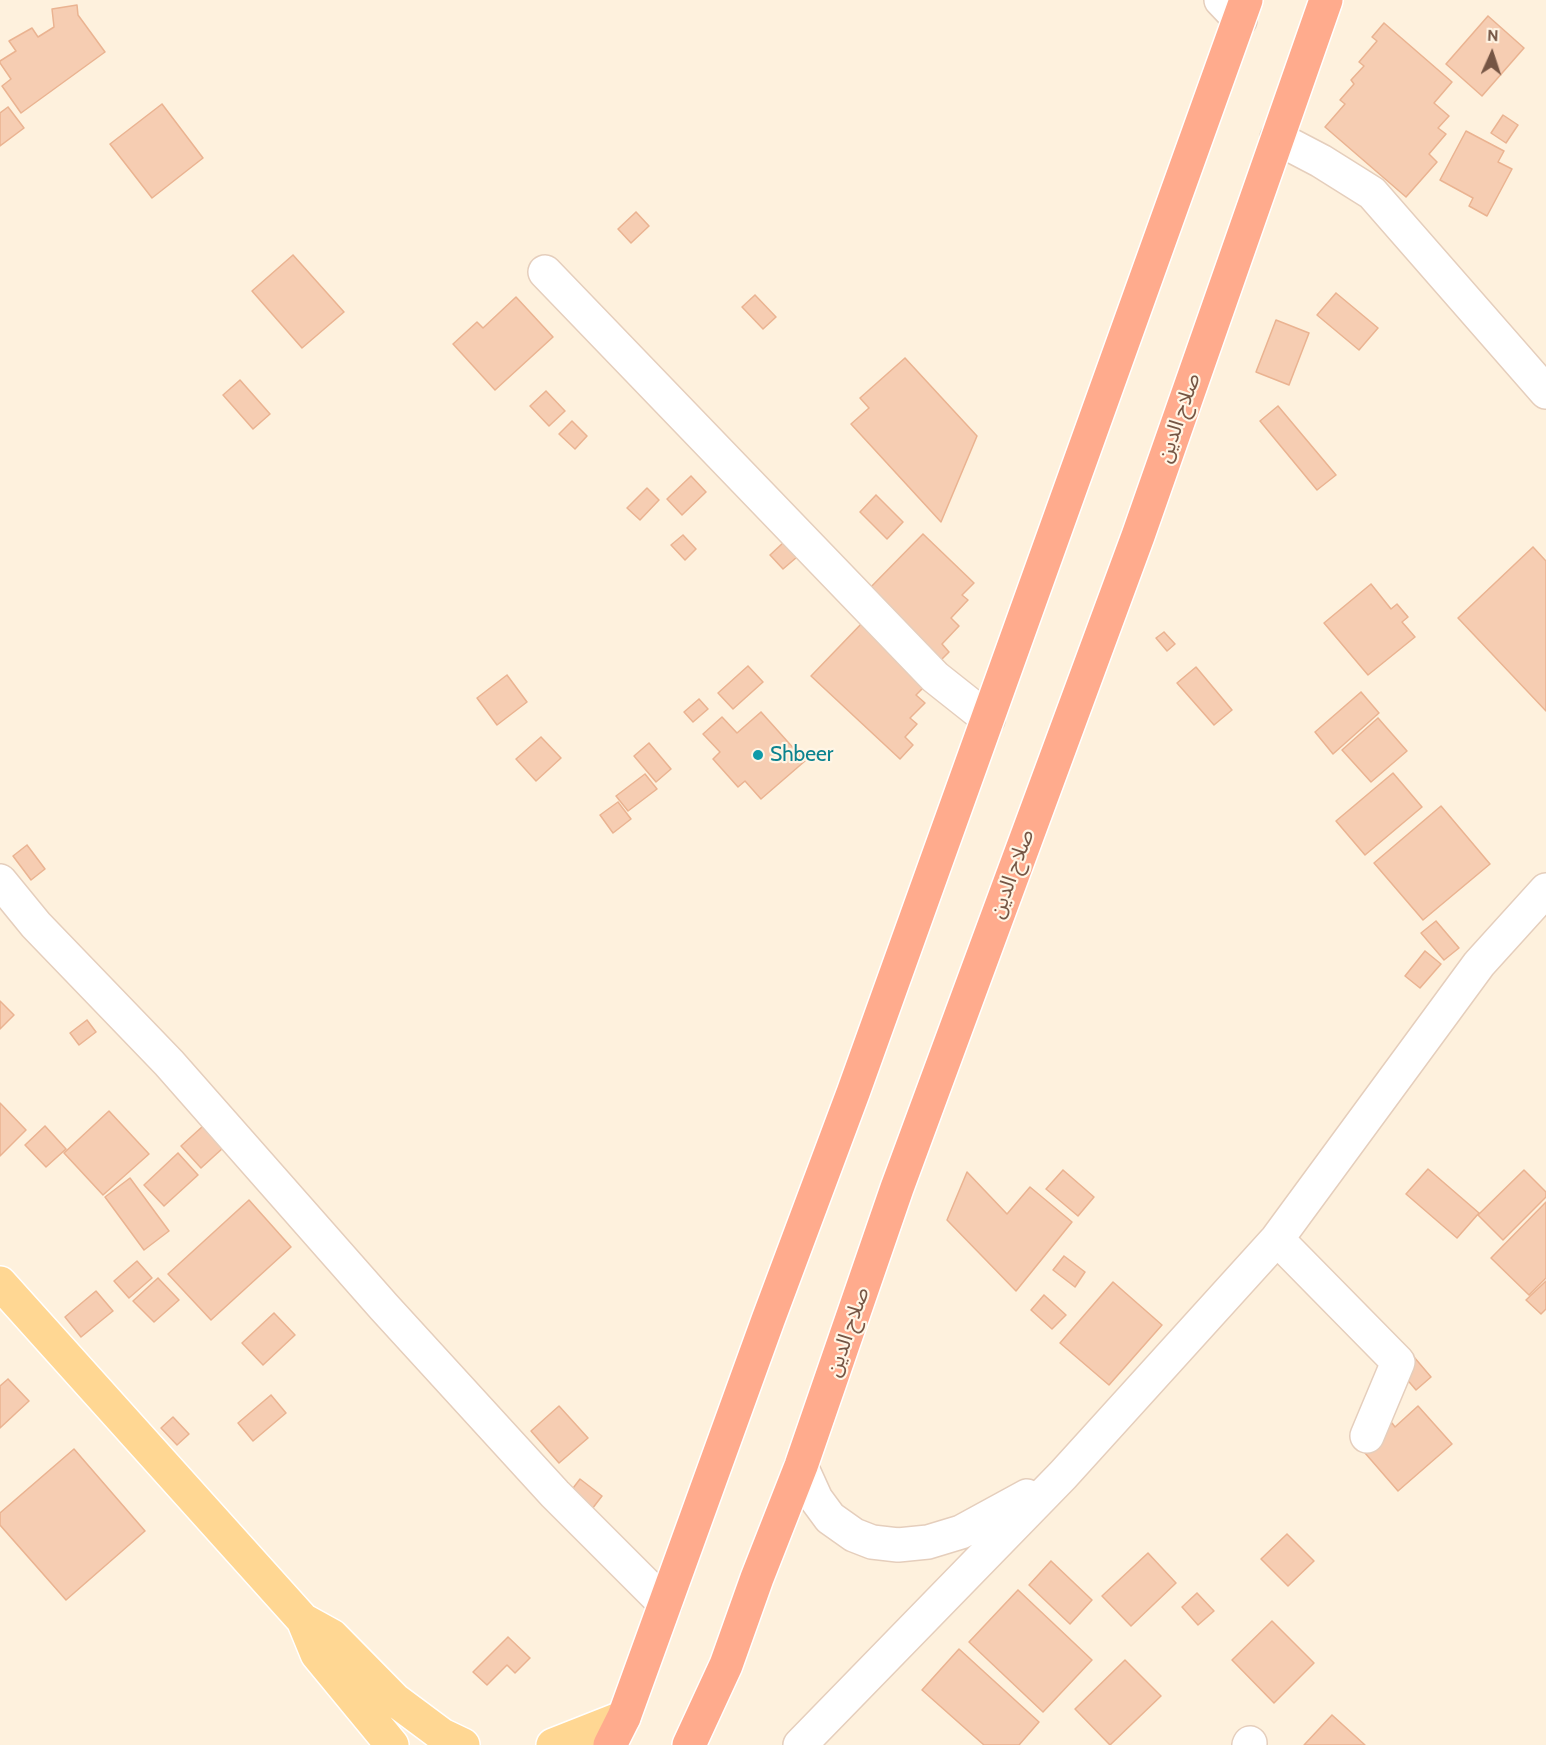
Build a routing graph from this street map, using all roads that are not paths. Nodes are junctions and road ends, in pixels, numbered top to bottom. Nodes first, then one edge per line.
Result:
1 (1326, 0) edge
2 (1236, 7) edge
3 (1277, 138) junction
4 (545, 273) dead end
5 (1546, 392) edge
6 (988, 719) junction
7 (0, 881) edge
8 (1546, 890) edge
9 (1277, 1239) junction
10 (0, 1282) edge
11 (1367, 1436) dead end
12 (801, 1466) junction
13 (1062, 1475) junction
14 (665, 1604) junction
15 (303, 1620) junction
16 (617, 1731) edge
17 (392, 1745) edge
18 (463, 1745) edge
19 (553, 1745) edge
20 (689, 1745) edge
21 (800, 1745) edge

1 - 3 highway, صلاح الدين
2 - 6 highway
3 - 5 street
3 - 12 highway, صلاح الدين
4 - 6 street
6 - 14 highway
7 - 14 street
8 - 9 street
9 - 11 street
9 - 13 street
10 - 15 main road
12 - 13 street
12 - 20 highway, صلاح الدين
13 - 21 street
14 - 16 highway
15 - 17 main road
15 - 18 main road
16 - 19 main road

